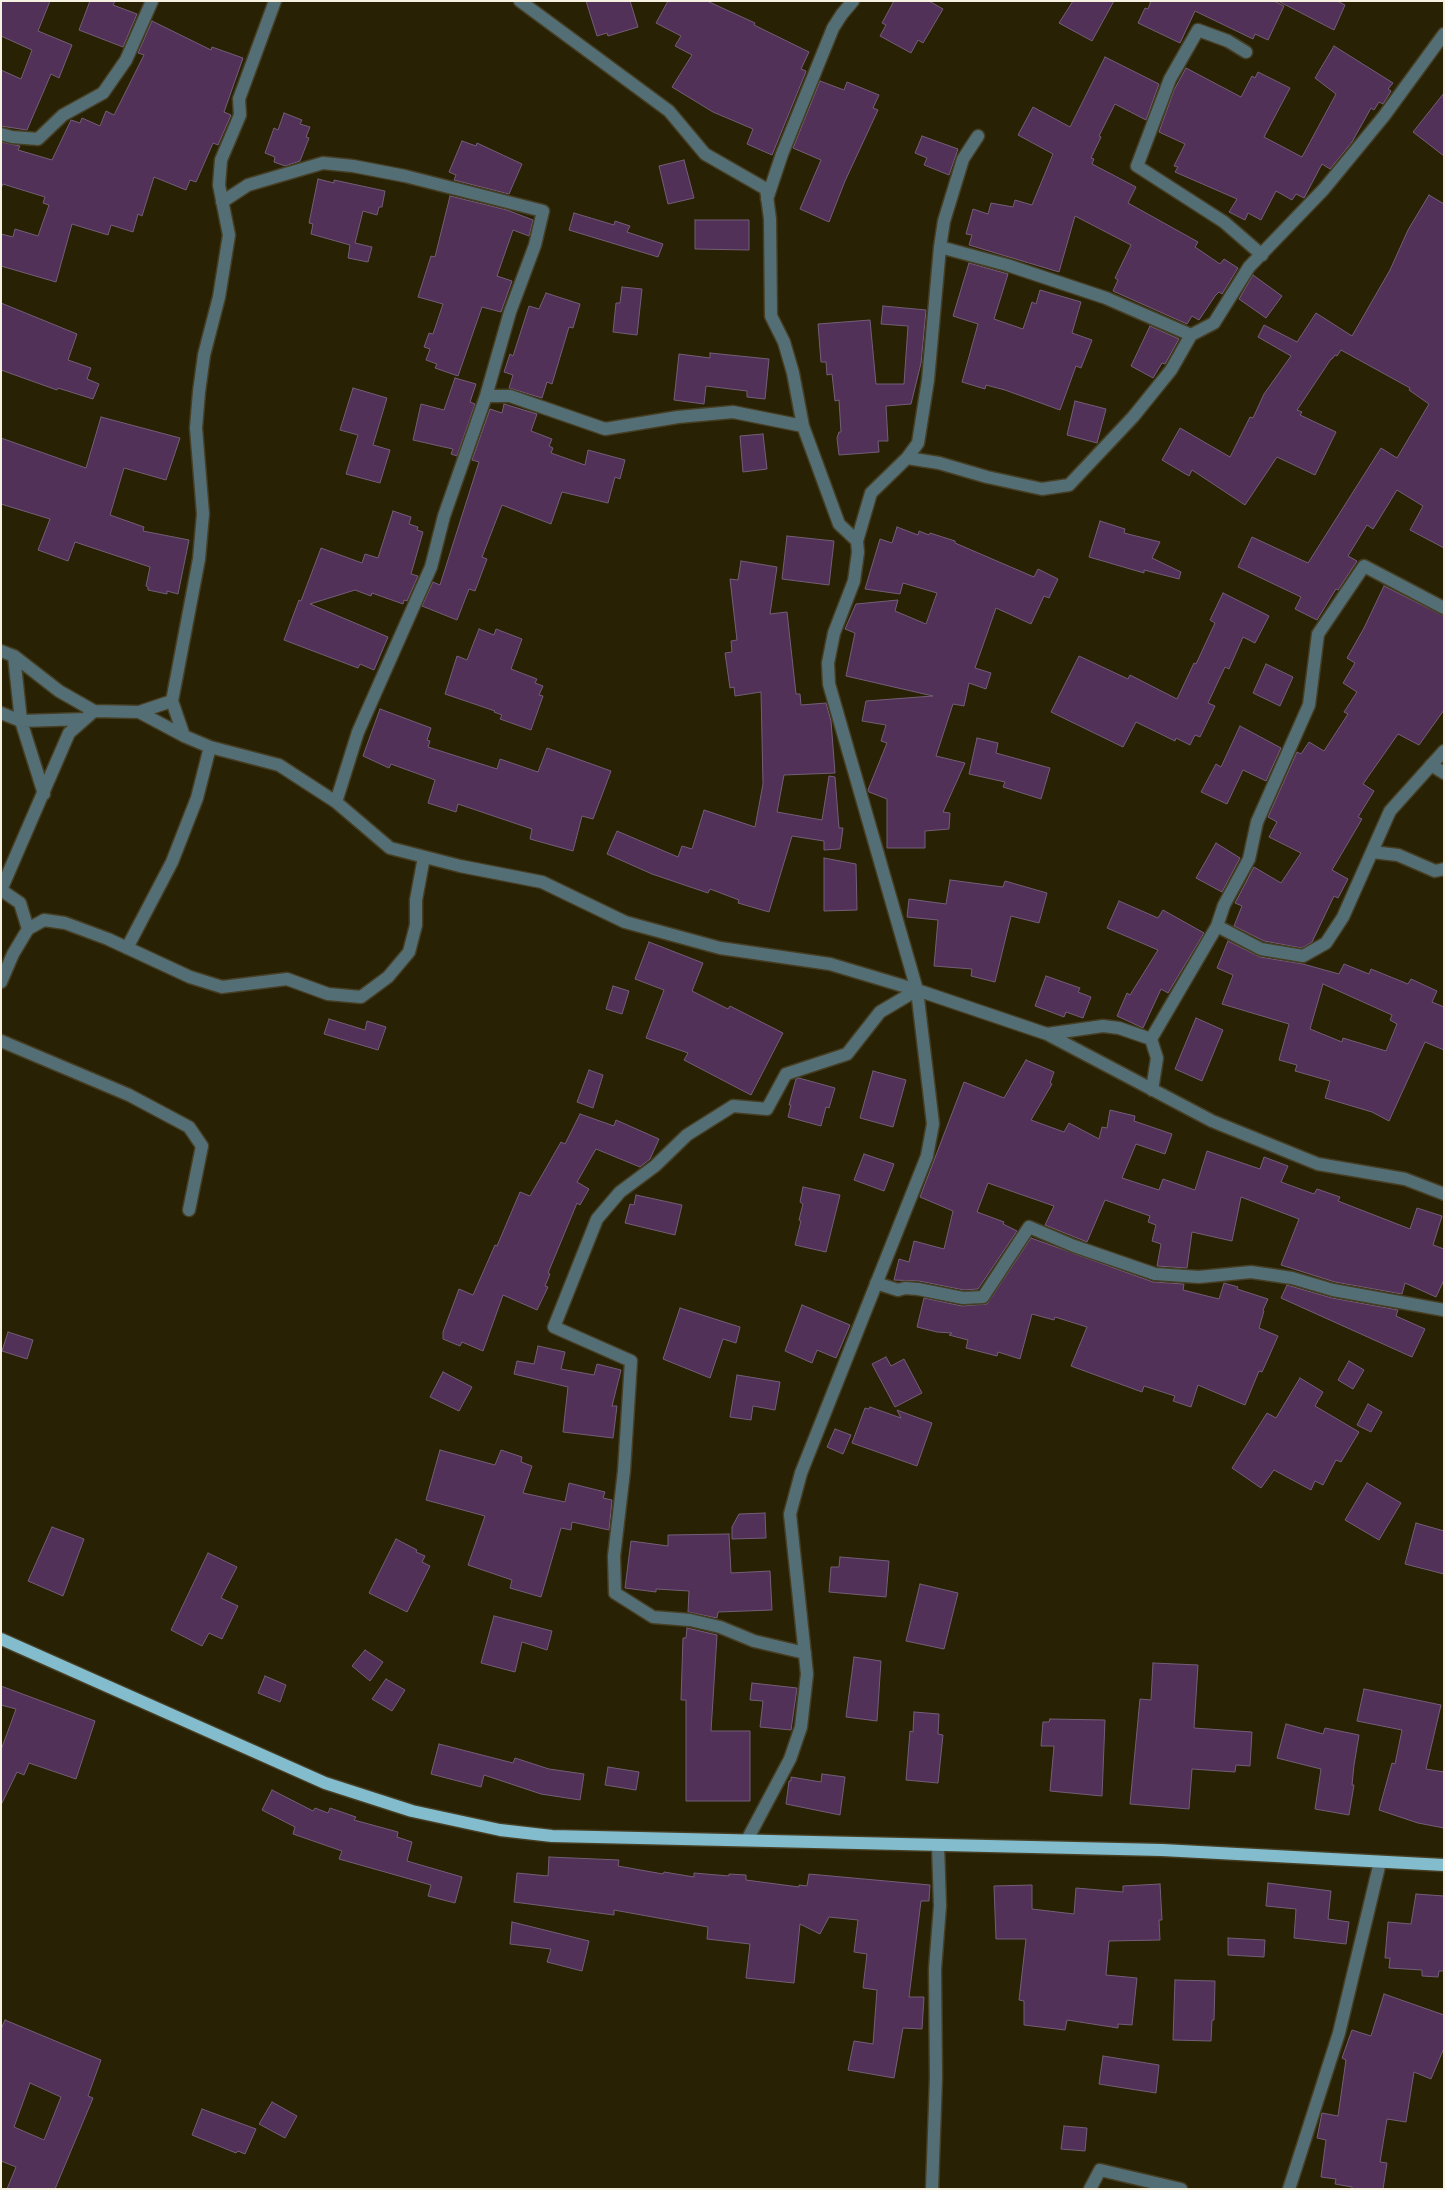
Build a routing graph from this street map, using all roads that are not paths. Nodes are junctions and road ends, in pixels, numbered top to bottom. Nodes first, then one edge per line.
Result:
1 (152, 1) edge
2 (275, 1) edge
3 (520, 1) edge
4 (853, 1) edge
5 (1444, 34) edge
6 (1246, 52) dead end
7 (1, 134) edge
8 (978, 136) dead end
9 (767, 198) junction
10 (222, 202) junction
11 (940, 248) junction
12 (1262, 255) junction
13 (1191, 335) junction
14 (486, 396) junction
15 (803, 426) junction
16 (907, 458) junction
17 (857, 541) junction
18 (1444, 608) edge
19 (1, 651) edge
20 (14, 656) junction
21 (172, 701) junction
22 (139, 712) junction
23 (1, 713) edge
24 (90, 715) junction
25 (21, 721) junction
26 (184, 736) junction
27 (210, 746) junction
28 (1444, 751) edge
29 (1431, 765) junction
30 (1444, 773) edge
31 (44, 794) junction
32 (336, 802) junction
33 (1372, 852) junction
34 (424, 857) junction
35 (1441, 874) edge
36 (1, 890) edge
37 (1217, 926) junction
38 (28, 929) junction
39 (127, 948) junction
40 (1, 982) edge
41 (917, 990) junction
42 (1047, 1034) junction
43 (1151, 1039) junction
44 (1, 1041) edge
45 (1152, 1090) junction
46 (1444, 1194) edge
47 (190, 1210) dead end
48 (876, 1283) junction
49 (1444, 1310) edge
50 (1, 1639) edge
51 (805, 1653) junction
52 (747, 1840) junction
53 (938, 1845) junction
54 (1380, 1862) junction
55 (1444, 1865) edge
56 (932, 2189) edge
57 (1090, 2189) edge
58 (1181, 2189) edge
59 (1289, 2189) edge

1 - 7 street
2 - 10 street
3 - 9 street
4 - 9 street
5 - 12 street
6 - 12 street
8 - 11 street
9 - 15 street
10 - 14 street
10 - 21 street
11 - 13 street
11 - 16 street
12 - 13 street
13 - 16 street
14 - 15 street
14 - 32 street
15 - 17 street
16 - 17 street
17 - 41 street
18 - 37 street
19 - 20 street
20 - 24 street
20 - 25 street
21 - 22 street
21 - 26 street
22 - 24 street
22 - 26 street
23 - 25 street
24 - 25 street
24 - 31 street
25 - 31 street
26 - 27 street
27 - 32 street
27 - 39 street
28 - 29 street
29 - 30 street
29 - 33 street
31 - 36 street
32 - 34 street
33 - 35 street
33 - 37 street
34 - 39 street
34 - 41 street
36 - 38 street
37 - 43 street
38 - 39 street
38 - 40 street
41 - 42 street
41 - 48 street
41 - 51 street
42 - 43 street
42 - 45 street
43 - 45 street
44 - 47 street
45 - 46 street
48 - 49 street
48 - 51 street
50 - 52 main road
51 - 52 street
52 - 53 main road
53 - 54 main road
53 - 56 street
54 - 55 main road
54 - 59 street
57 - 58 street

